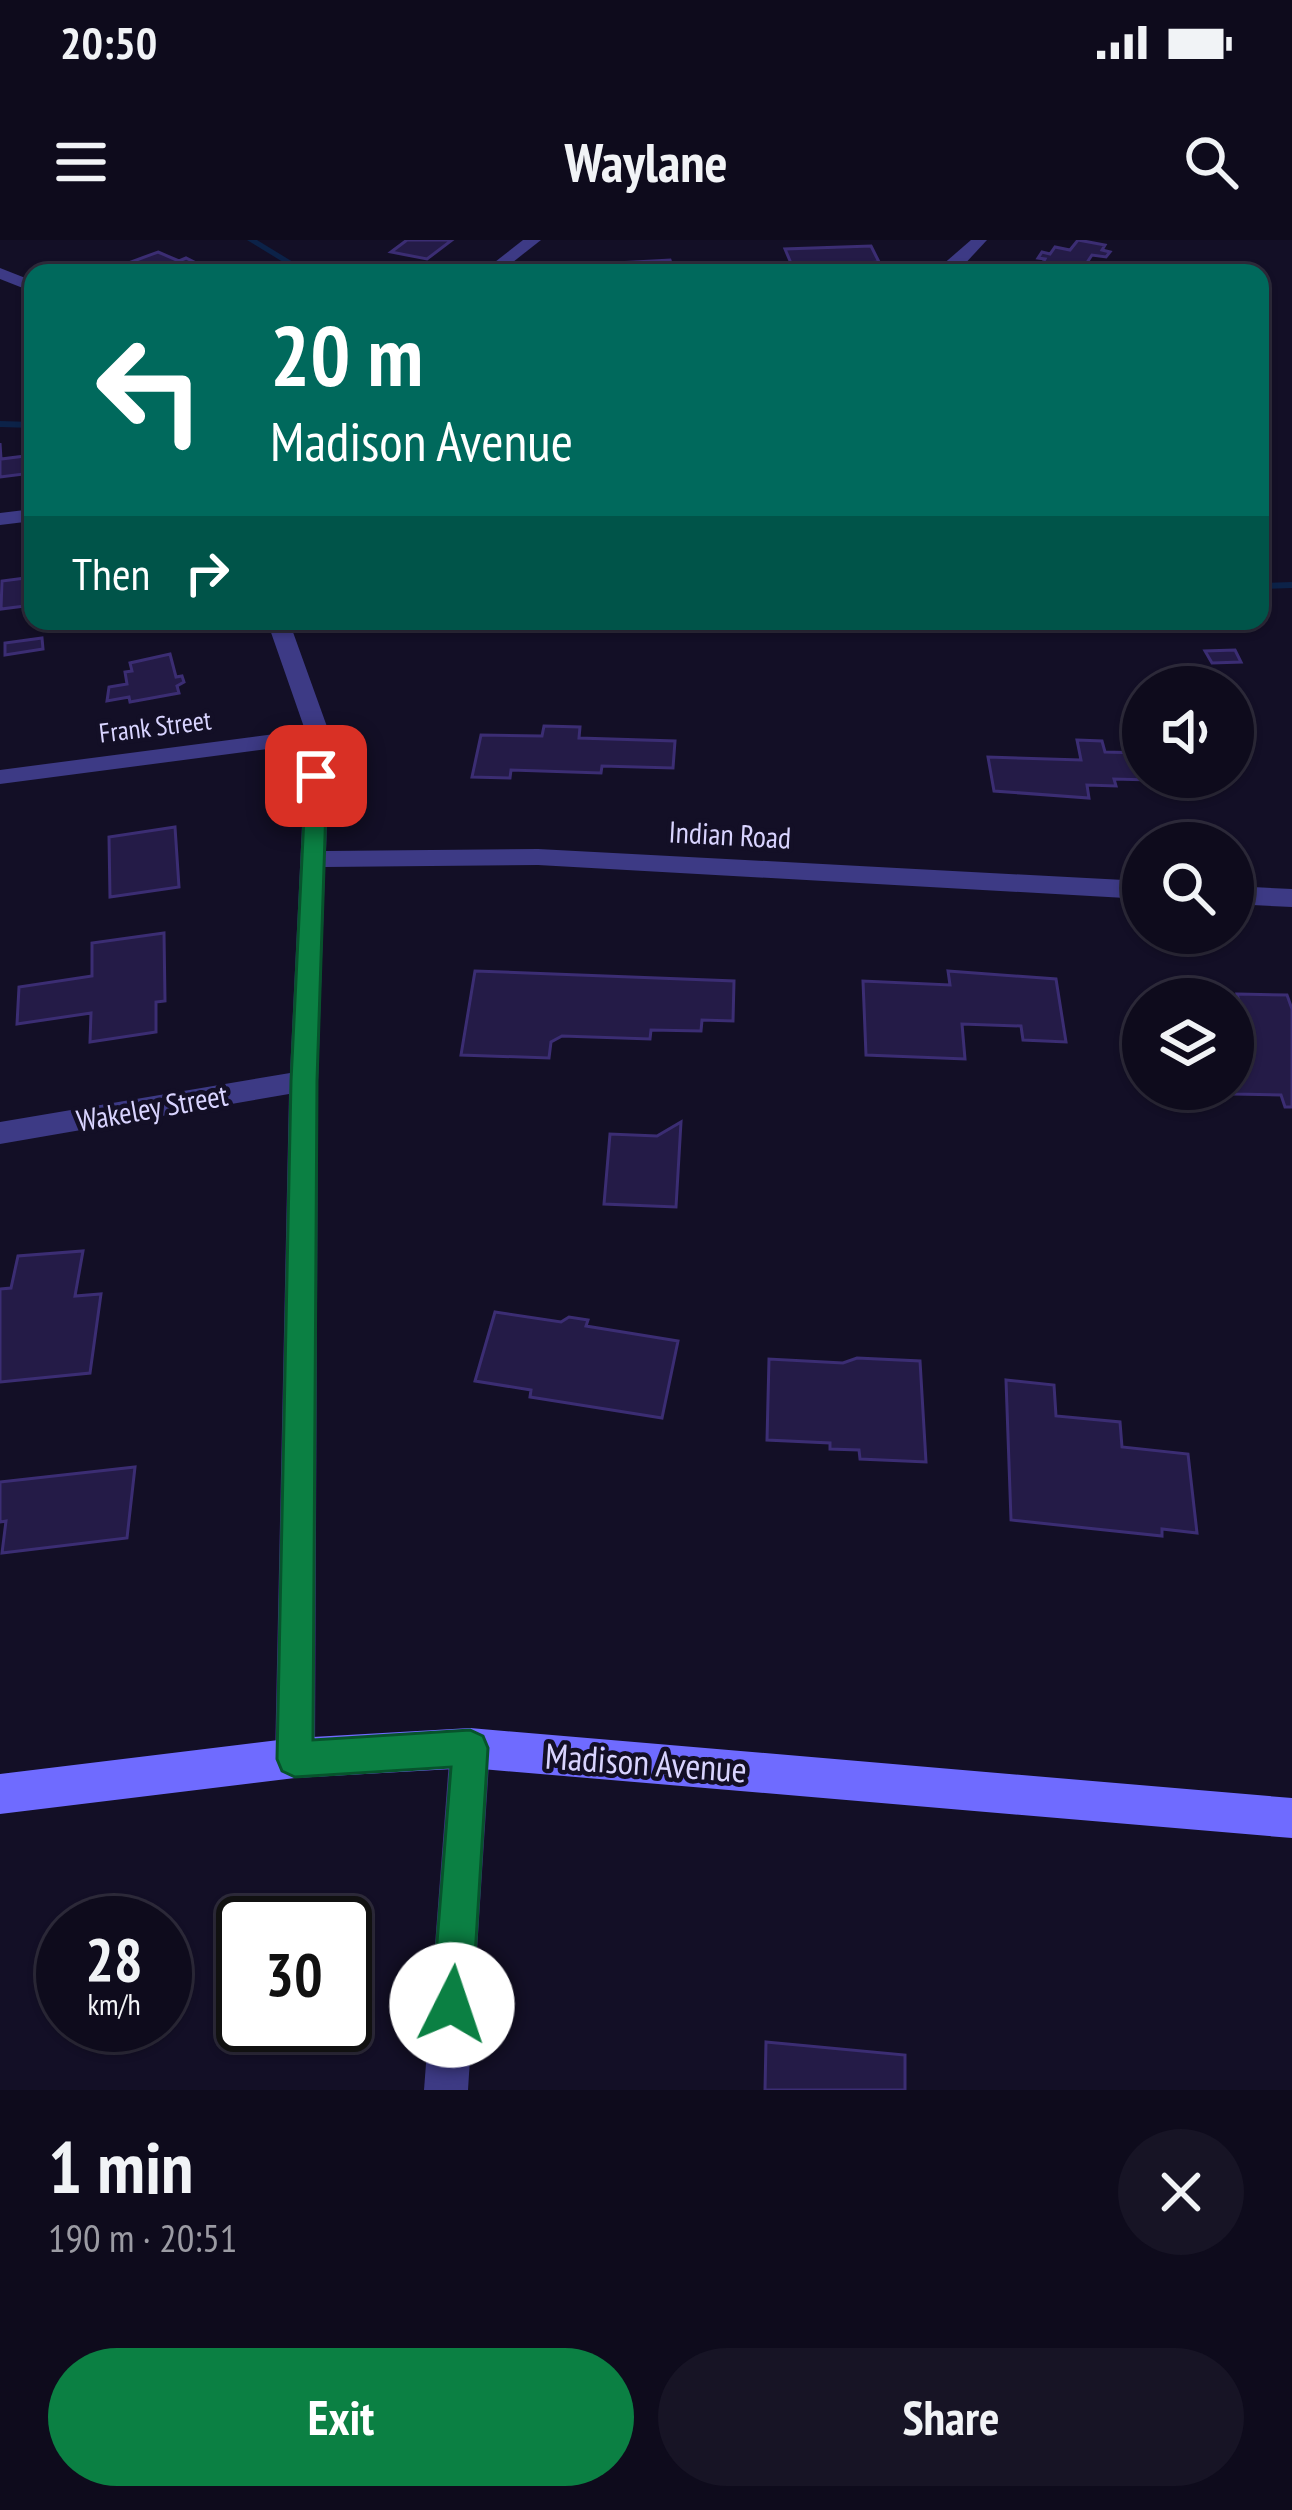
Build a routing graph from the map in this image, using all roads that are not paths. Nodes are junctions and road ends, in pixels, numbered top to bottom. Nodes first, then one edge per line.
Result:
1 (533, 240) edge
2 (979, 240) edge
3 (501, 264) edge
4 (957, 264) edge
5 (281, 630) edge
6 (318, 735) junction
7 (0, 777) edge
8 (314, 859) junction
9 (1122, 889) edge
10 (1254, 896) edge
11 (1292, 898) edge
12 (304, 1081) junction
13 (0, 1133) edge
14 (470, 1748) junction
15 (295, 1759) junction
16 (0, 1794) edge
17 (1292, 1818) edge
18 (446, 2090) edge

1 - 3 street
2 - 4 street
5 - 6 street
6 - 7 street, Frank Street
6 - 8 street
8 - 9 street, Indian Road
8 - 12 street
10 - 11 street
12 - 13 street, Wakeley Street
12 - 15 street
14 - 15 street, Madison Avenue
14 - 17 street, Madison Avenue
14 - 18 street
15 - 16 street, Madison Avenue

